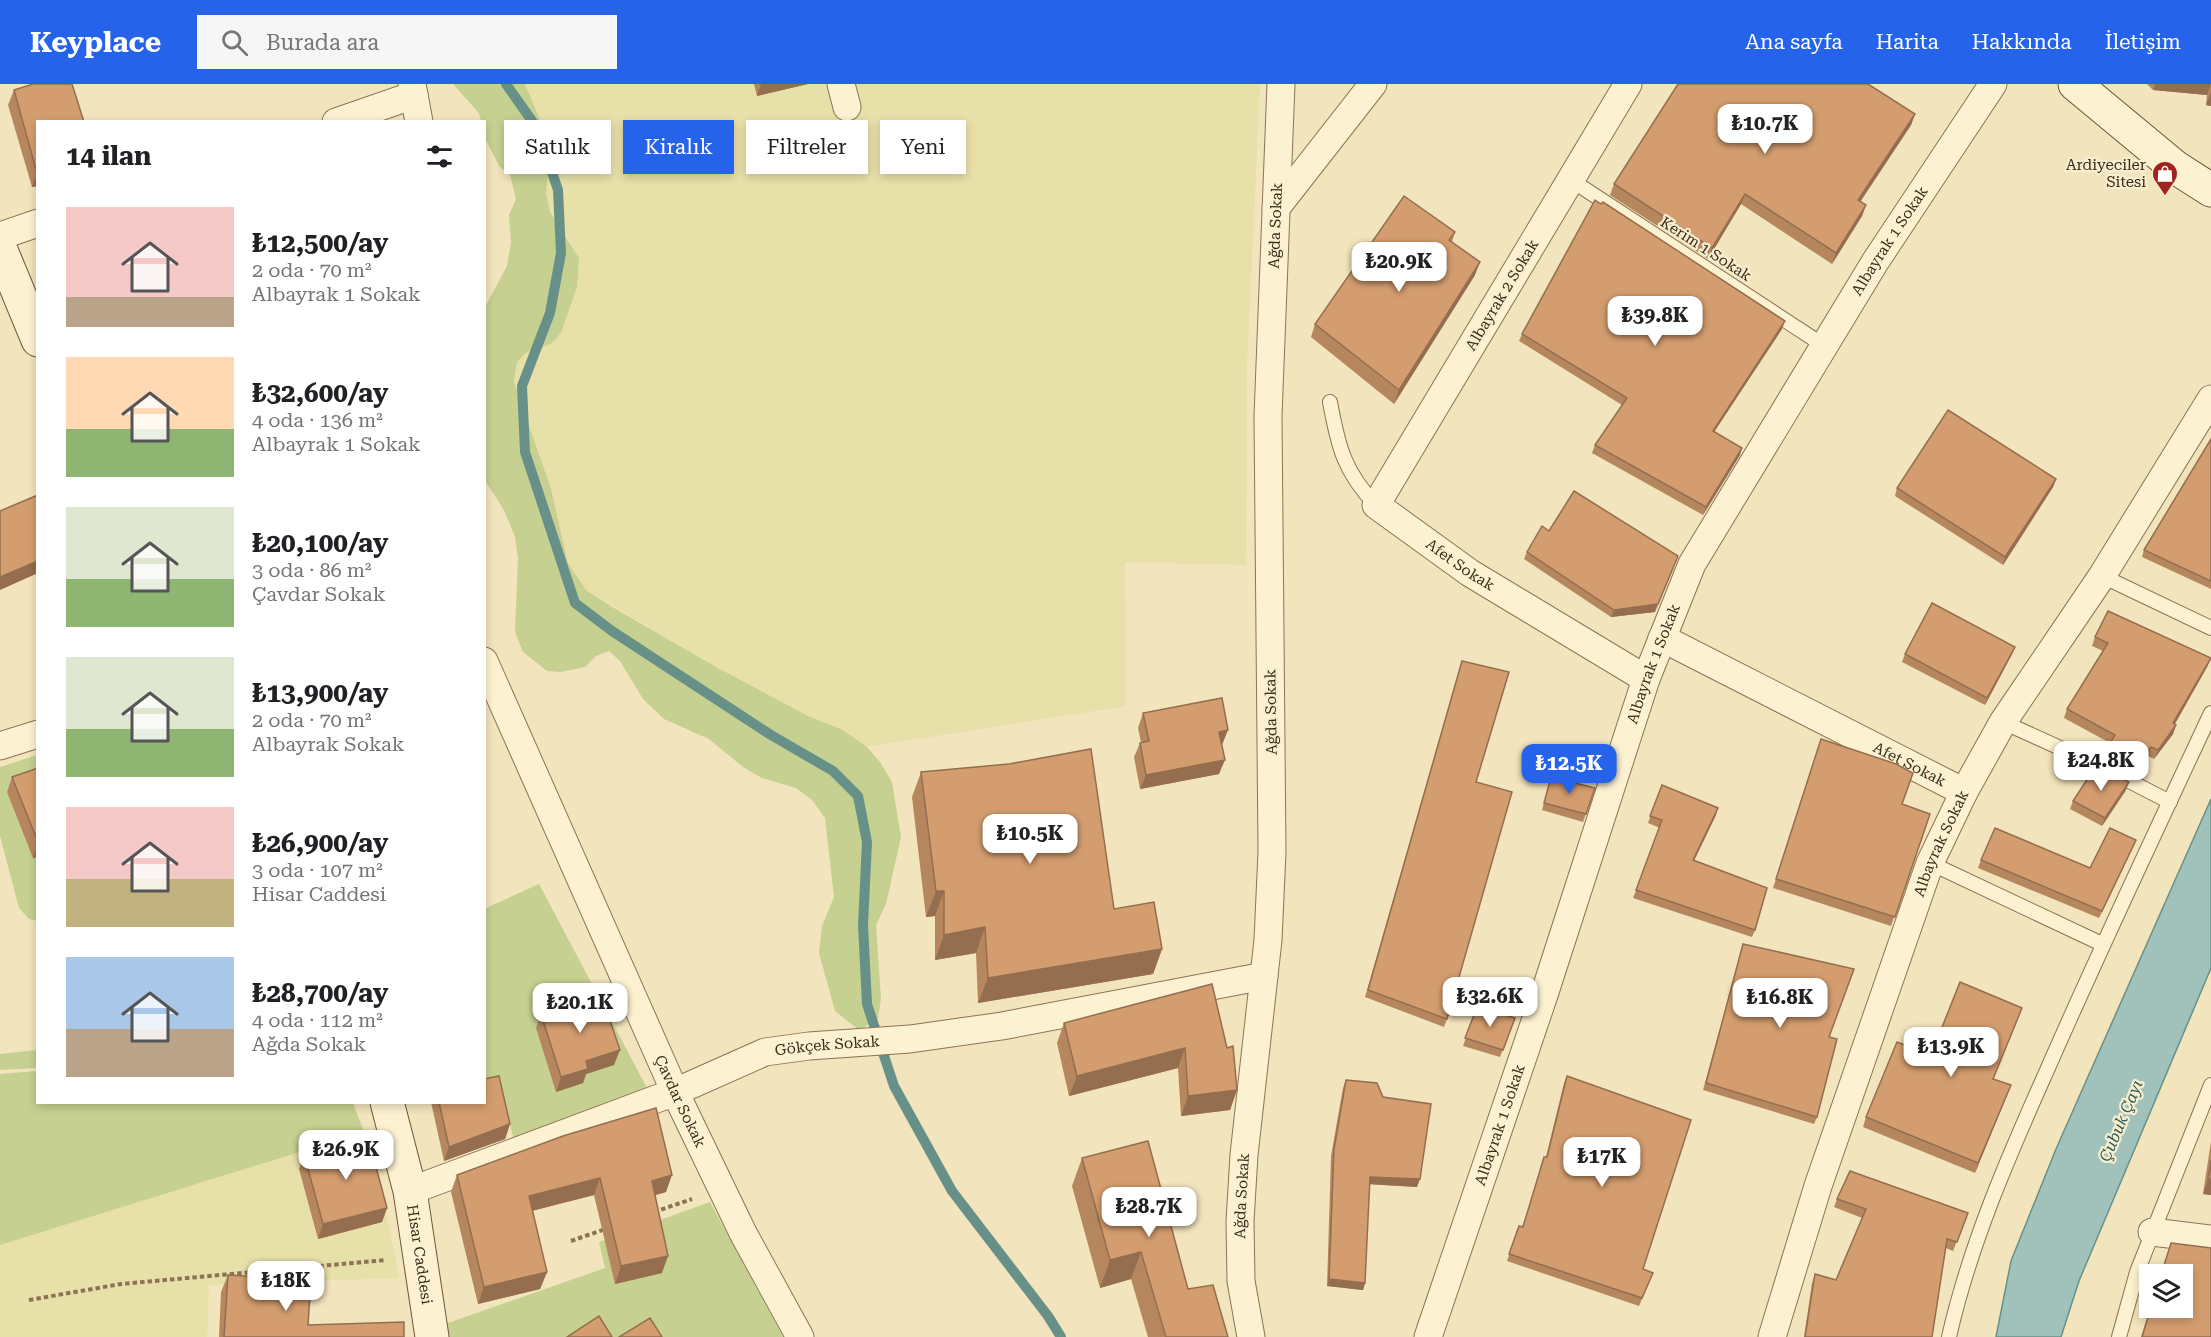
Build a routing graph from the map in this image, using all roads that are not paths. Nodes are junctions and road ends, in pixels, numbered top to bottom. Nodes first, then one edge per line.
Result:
1 (1281, 84) edge
2 (1373, 84) edge
3 (1628, 84) edge
4 (1993, 84) edge
5 (413, 90) edge
6 (2087, 90) edge
7 (341, 120) edge
8 (419, 120) edge
9 (1571, 180) junction
10 (2211, 190) edge
11 (1276, 208) junction
12 (36, 224) edge
13 (0, 236) edge
14 (0, 248) edge
15 (36, 335) edge
16 (1823, 345) junction
17 (2211, 399) edge
18 (1330, 402) dead end
19 (1376, 505) junction
20 (2102, 576) junction
21 (2211, 628) edge
22 (1662, 638) junction
23 (486, 666) edge
24 (1646, 679) junction
25 (2211, 713) edge
26 (2004, 722) junction
27 (36, 735) edge
28 (0, 746) edge
29 (1964, 792) junction
30 (2170, 802) junction
31 (1930, 863) junction
32 (2102, 944) junction
33 (1264, 976) junction
34 (2211, 1085) edge
35 (675, 1092) junction
36 (388, 1104) edge
37 (410, 1191) junction
38 (2152, 1232) junction
39 (2211, 1239) edge
40 (432, 1337) edge
41 (800, 1337) edge
42 (1251, 1337) edge
43 (1428, 1337) edge
44 (1772, 1337) edge
45 (1948, 1337) edge
46 (2119, 1337) edge

1 - 11 street, Ağda Sokak
2 - 11 street
3 - 9 street, Albayrak 2 Sokak
4 - 16 street, Albayrak 1 Sokak
5 - 7 street
5 - 8 street
6 - 10 street
9 - 16 lane, Kerim 1 Sokak
9 - 19 street, Albayrak 2 Sokak
11 - 33 street, Ağda Sokak
12 - 13 street
14 - 15 street
16 - 22 street, Albayrak 1 Sokak
17 - 20 street, Albayrak Sokak
18 - 19 lane, Afet Sokak
19 - 24 street, Afet Sokak
20 - 21 lane
20 - 26 street, Albayrak Sokak
22 - 24 street, Albayrak 1 Sokak
22 - 29 street, Afet Sokak
23 - 35 street, Çavdar Sokak
24 - 43 street, Albayrak 1 Sokak
25 - 30 lane
26 - 29 street, Albayrak Sokak
26 - 30 lane
27 - 28 street
29 - 31 street, Albayrak Sokak
30 - 32 lane
31 - 32 lane
31 - 44 street, Albayrak Sokak
32 - 45 lane
33 - 35 street, Gökçek Sokak
33 - 42 street, Ağda Sokak
34 - 38 lane
35 - 37 street, Gökçek Sokak
35 - 41 street, Çavdar Sokak
36 - 37 street, Hisar Caddesi
37 - 40 street, Hisar Caddesi
38 - 39 street
38 - 46 lane

